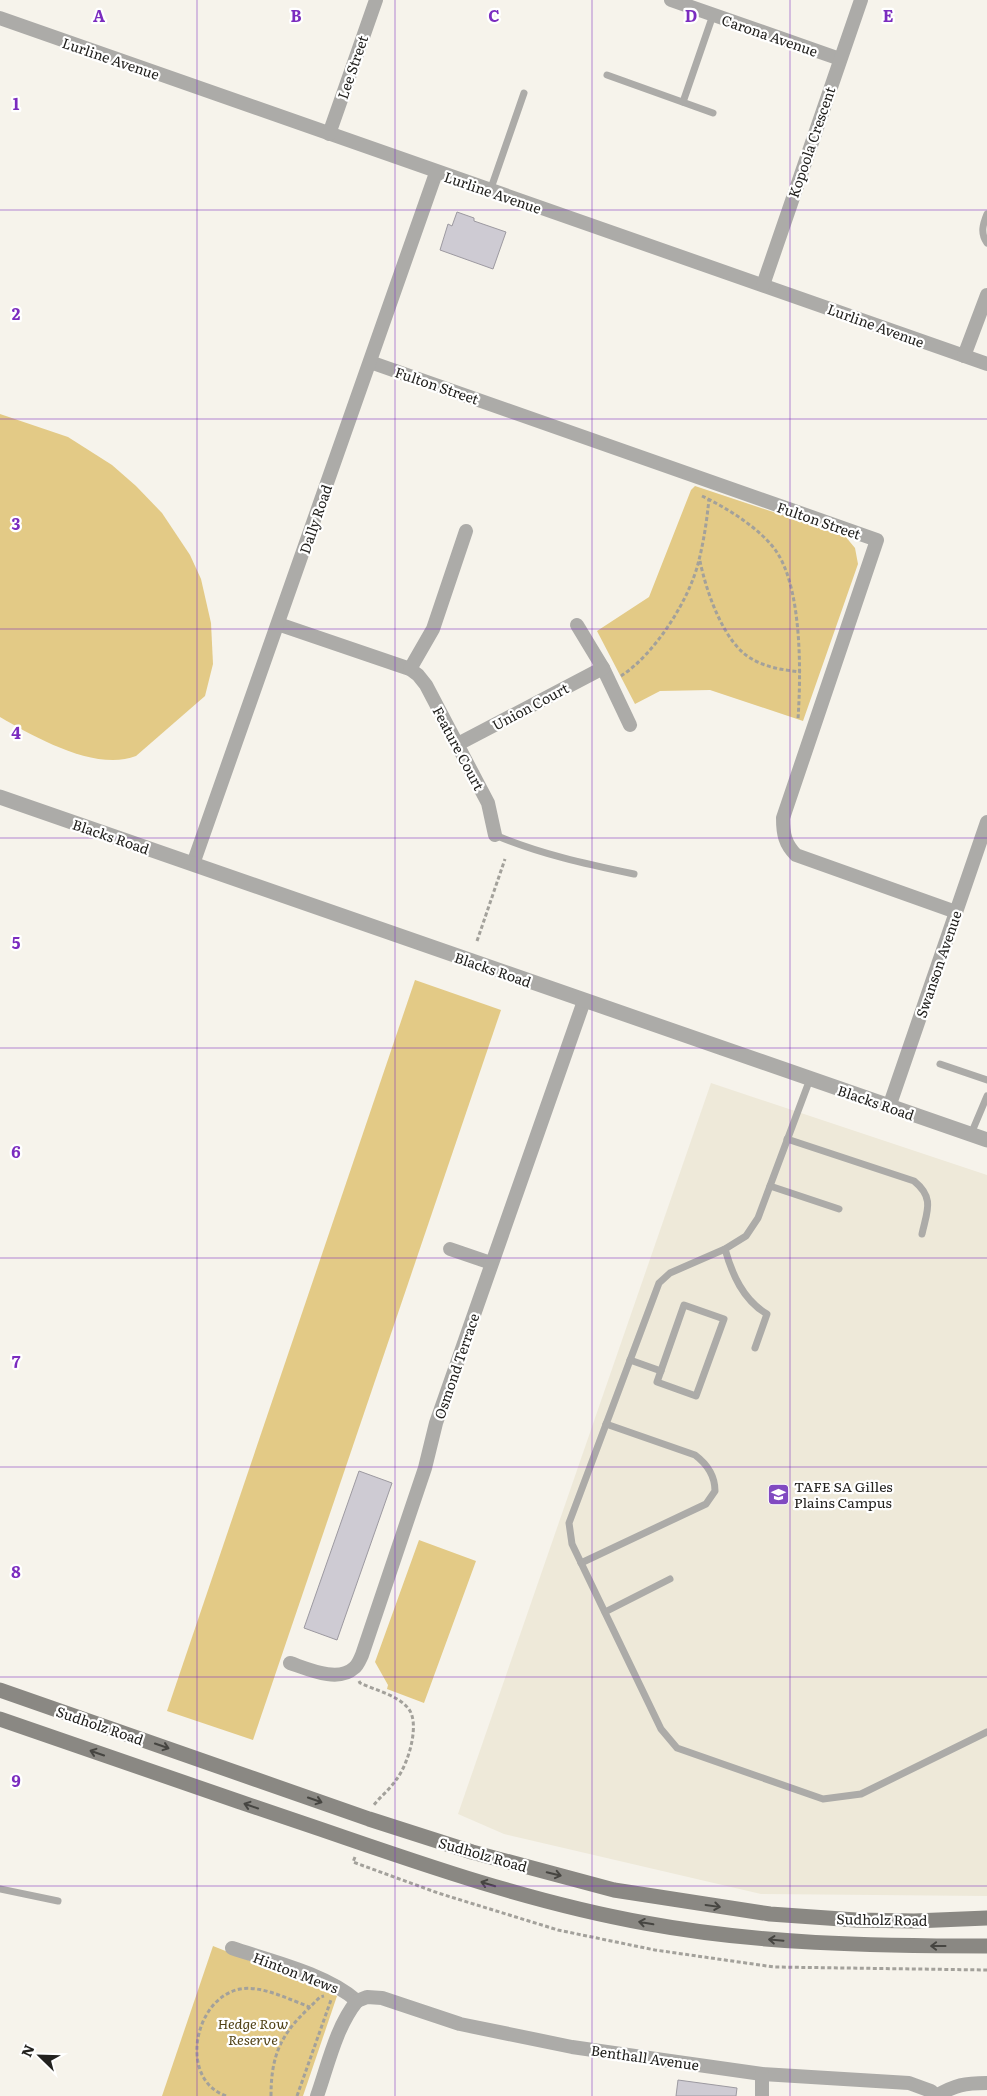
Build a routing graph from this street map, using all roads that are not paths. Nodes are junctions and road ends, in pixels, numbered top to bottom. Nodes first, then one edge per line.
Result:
1 (376, 0) edge
2 (671, 0) edge
3 (861, 0) edge
4 (713, 15) junction
5 (0, 18) edge
6 (840, 59) junction
7 (607, 75) dead end
8 (524, 93) dead end
9 (683, 102) junction
10 (713, 113) dead end
11 (329, 134) junction
12 (436, 172) junction
13 (490, 191) junction
14 (987, 214) edge
15 (987, 243) edge
16 (763, 285) junction
17 (987, 295) edge
18 (964, 356) junction
19 (370, 362) junction
20 (987, 364) edge
21 (466, 531) dead end
22 (278, 624) junction
23 (576, 625) dead end
24 (603, 668) junction
25 (410, 669) junction
26 (630, 725) dead end
27 (458, 744) junction
28 (0, 797) edge
29 (987, 822) edge
30 (494, 835) joint
31 (193, 864) junction
32 (634, 874) dead end
33 (956, 912) junction
34 (584, 1001) junction
35 (940, 1064) dead end
36 (810, 1079) junction
37 (987, 1080) edge
38 (987, 1096) edge
39 (889, 1107) junction
40 (971, 1134) junction
41 (787, 1139) junction
42 (987, 1140) edge
43 (770, 1186) junction
44 (839, 1209) dead end
45 (922, 1234) dead end
46 (450, 1249) dead end
47 (725, 1249) junction
48 (491, 1263) junction
49 (755, 1348) dead end
50 (630, 1360) junction
51 (661, 1371) junction
52 (606, 1424) junction
53 (581, 1563) junction
54 (670, 1580) dead end
55 (605, 1612) junction
56 (290, 1663) dead end
57 (0, 1690) edge
58 (0, 1719) edge
59 (987, 1732) edge
60 (0, 1889) edge
61 (58, 1901) dead end
62 (987, 1918) edge
63 (987, 1946) edge
64 (232, 1948) dead end
65 (357, 2002) junction
66 (762, 2074) junction
67 (987, 2083) edge
68 (317, 2096) edge
69 (762, 2096) edge

1 - 11 street, Lee Street
2 - 4 street, Carona Avenue
3 - 6 street, Kopoola Crescent
4 - 6 street, Carona Avenue
4 - 9 lane
5 - 11 street, Lurline Avenue
6 - 16 street, Kopoola Crescent
7 - 9 lane
8 - 13 lane
9 - 10 lane
11 - 12 street, Lurline Avenue
12 - 13 street, Lurline Avenue
12 - 19 street, Dally Road
13 - 16 street, Lurline Avenue
14 - 15 lane
16 - 18 street, Lurline Avenue
17 - 18 street
18 - 20 street, Lurline Avenue
19 - 22 street, Dally Road
19 - 33 street, Fulton Street
21 - 25 street
22 - 25 street, Feature Court
22 - 31 street, Dally Road
23 - 24 street
24 - 26 street
24 - 27 street, Union Court
25 - 27 street, Feature Court
27 - 30 street, Feature Court
28 - 31 street, Blacks Road
29 - 33 street, Swanson Avenue
30 - 32 lane
31 - 34 street, Blacks Road
33 - 39 street, Swanson Avenue
34 - 36 street, Blacks Road
34 - 48 street, Osmond Terrace
35 - 37 lane
36 - 39 street, Blacks Road
36 - 41 lane
38 - 40 lane
39 - 40 street, Blacks Road
40 - 42 street, Blacks Road
41 - 43 lane
41 - 45 lane
43 - 44 lane
43 - 47 lane
46 - 48 street
47 - 49 lane
47 - 50 lane
48 - 56 street, Osmond Terrace
50 - 51 lane
50 - 52 lane
51 - 51 lane
52 - 53 lane
52 - 53 lane
53 - 55 lane
54 - 55 lane
55 - 59 lane
57 -> 62 main road, Sudholz Road
63 -> 58 main road, Sudholz Road
60 - 61 lane
64 - 65 street, Hinton Mews
65 - 66 street, Benthall Avenue
65 - 68 street
66 - 67 street, Benthall Avenue
66 - 69 street

